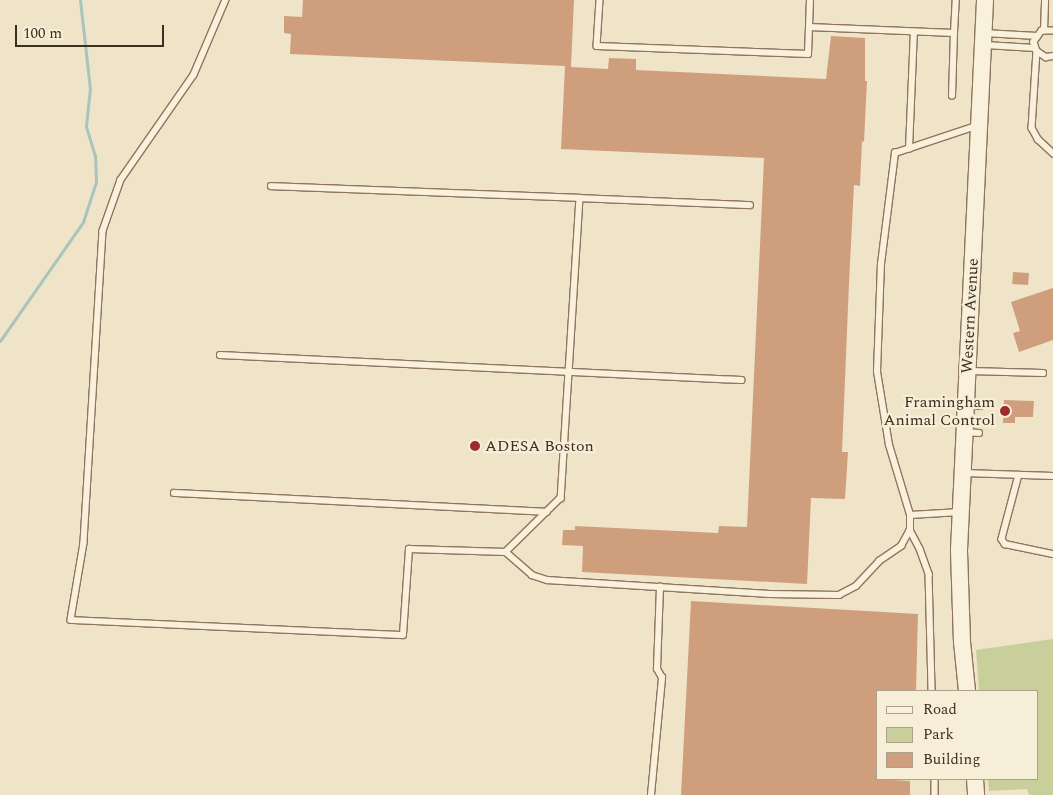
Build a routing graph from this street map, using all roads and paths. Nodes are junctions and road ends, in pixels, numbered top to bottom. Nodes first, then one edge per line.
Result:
1 (226, 0) edge
2 (600, 0) edge
3 (810, 0) edge
4 (956, 0) edge
5 (985, 0) edge
6 (1045, 0) edge
7 (809, 27) junction
8 (1044, 31) junction
9 (1053, 31) edge
10 (914, 32) junction
11 (954, 33) junction
12 (1036, 36) junction
13 (983, 39) junction
14 (1036, 50) junction
15 (1053, 56) edge
16 (952, 96) dead end
17 (979, 125) junction
18 (909, 149) junction
19 (1053, 153) edge
20 (270, 186) dead end
21 (580, 198) junction
22 (750, 205) dead end
23 (220, 355) dead end
24 (967, 370) junction
25 (569, 372) junction
26 (1043, 373) dead end
27 (741, 380) dead end
28 (963, 472) junction
29 (1019, 474) junction
30 (1053, 476) edge
31 (174, 494) dead end
32 (547, 512) junction
33 (961, 512) junction
34 (910, 515) junction
35 (910, 530) junction
36 (506, 552) junction
37 (1053, 554) edge
38 (660, 587) junction
39 (932, 690) edge
40 (967, 690) edge
41 (934, 780) edge
42 (975, 780) edge
43 (650, 795) edge
44 (935, 795) edge
45 (976, 795) edge

1 - 36 lane
2 - 7 lane
3 - 7 lane
4 - 11 lane
5 - 13 street, Western Avenue
6 - 8 lane
7 - 10 lane
8 - 9 lane
8 - 12 lane
10 - 11 lane
10 - 18 lane
11 - 16 lane
12 - 13 lane
12 - 14 lane
13 - 14 lane
13 - 17 street, Western Avenue
14 - 15 lane
14 - 19 lane
17 - 18 lane
17 - 24 street, Western Avenue
18 - 34 lane
20 - 21 lane
21 - 22 lane
21 - 25 lane
23 - 25 lane
24 - 26 lane
24 - 28 street, Western Avenue
25 - 27 lane
25 - 32 lane
28 - 29 lane
28 - 33 street, Western Avenue
29 - 30 lane
29 - 37 lane
31 - 32 lane
32 - 36 lane
33 - 34 lane
33 - 40 street, Western Avenue
34 - 35 lane
35 - 38 lane
35 - 39 lane
36 - 38 lane
38 - 43 lane
41 - 44 lane
42 - 45 street

